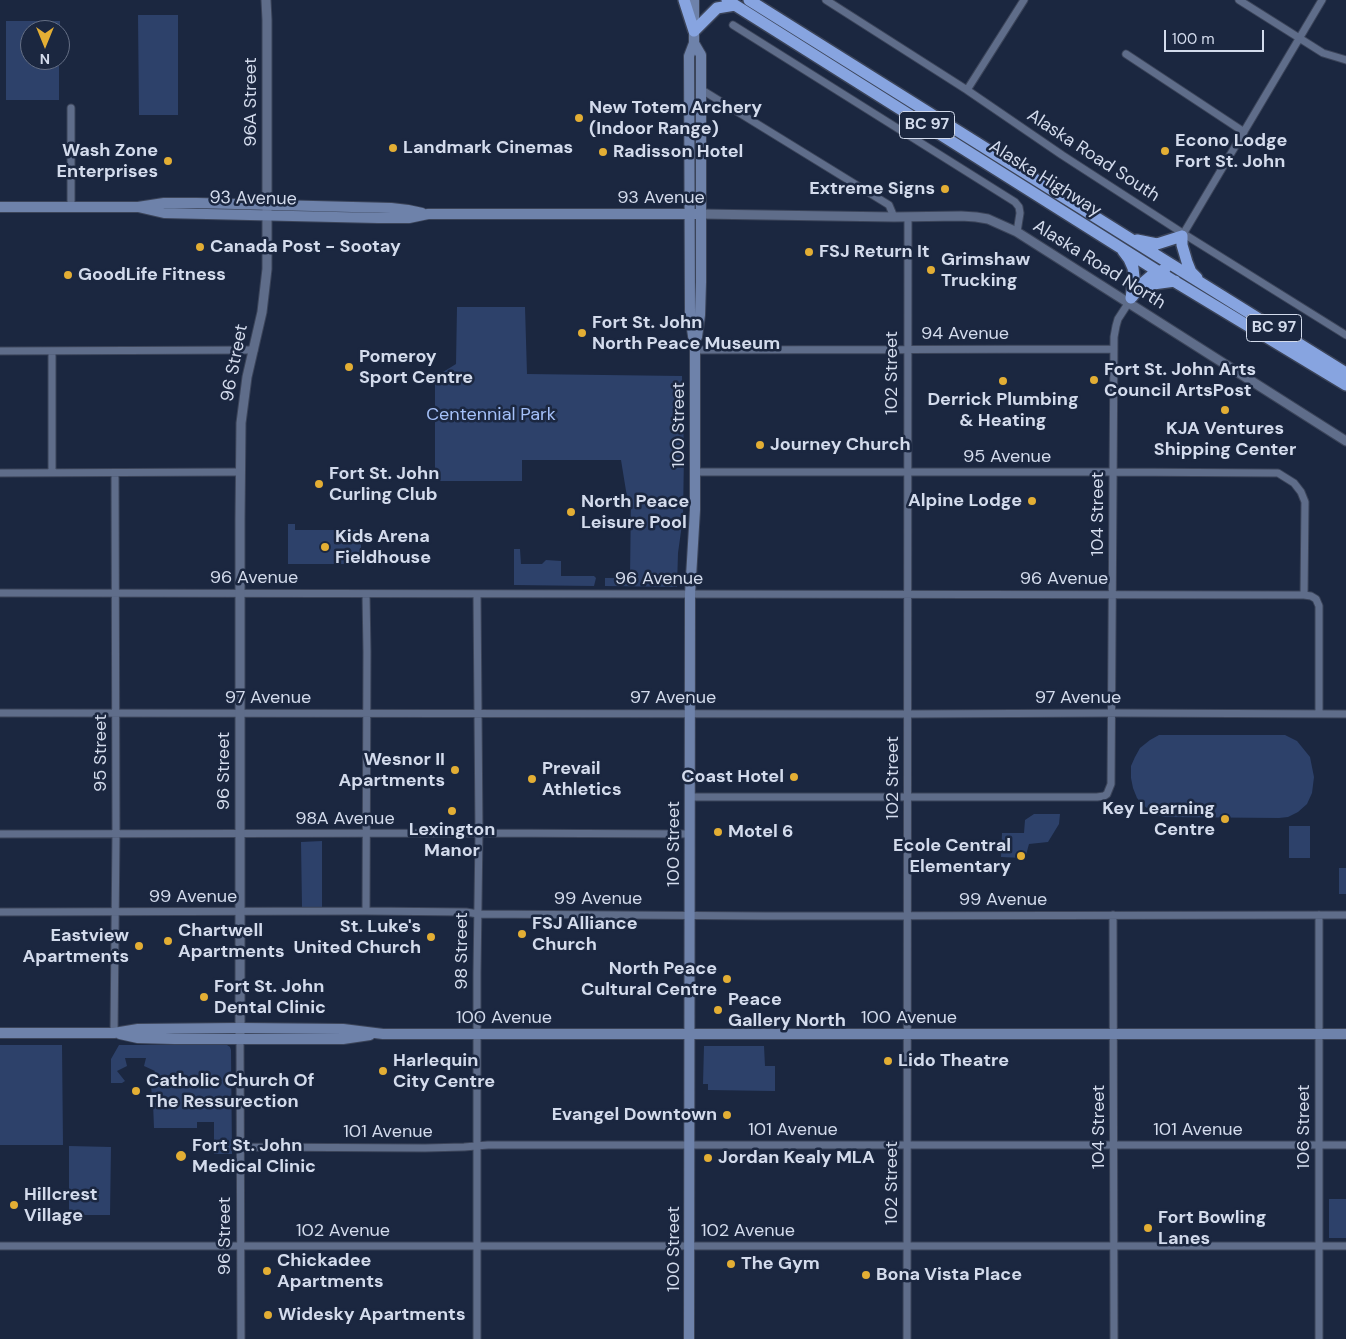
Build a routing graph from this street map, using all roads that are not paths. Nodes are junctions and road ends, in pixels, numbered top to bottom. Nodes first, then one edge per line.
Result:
1 (266, 0) edge
2 (684, 0) edge
3 (694, 0) edge
4 (749, 0) edge
5 (826, 0) edge
6 (1024, 0) edge
7 (1239, 0) edge
8 (1322, 0) edge
9 (731, 2) edge
10 (733, 25) dead end
11 (694, 30) junction
12 (1299, 38) junction
13 (694, 43) junction
14 (1126, 54) dead end
15 (1346, 60) edge
16 (702, 90) junction
17 (967, 90) junction
18 (71, 108) dead end
19 (690, 111) junction
20 (1244, 132) junction
21 (702, 150) junction
22 (268, 204) junction
23 (0, 207) edge
24 (71, 207) junction
25 (138, 207) junction
26 (428, 214) junction
27 (690, 214) junction
28 (701, 214) junction
29 (268, 216) junction
30 (894, 217) junction
31 (908, 217) junction
32 (1016, 232) junction
33 (1183, 235) junction
34 (1122, 241) junction
35 (1156, 255) junction
36 (1136, 257) junction
37 (1174, 267) junction
38 (1159, 272) junction
39 (1176, 281) junction
40 (1201, 284) junction
41 (1130, 301) junction
42 (1346, 335) edge
43 (1114, 349) junction
44 (52, 350) junction
45 (254, 350) junction
46 (695, 350) junction
47 (908, 350) junction
48 (0, 351) edge
49 (1346, 373) edge
50 (1346, 385) edge
51 (1346, 441) edge
52 (240, 472) junction
53 (696, 472) junction
54 (1113, 472) junction
55 (0, 473) edge
56 (52, 473) junction
57 (116, 473) junction
58 (907, 473) junction
59 (0, 593) edge
60 (116, 593) junction
61 (240, 593) junction
62 (908, 593) junction
63 (366, 594) junction
64 (478, 594) junction
65 (690, 594) junction
66 (1113, 594) junction
67 (1304, 595) junction
68 (0, 713) edge
69 (240, 713) junction
70 (367, 713) junction
71 (478, 713) junction
72 (690, 713) junction
73 (1112, 713) junction
74 (115, 714) junction
75 (908, 714) junction
76 (1319, 714) junction
77 (1346, 714) edge
78 (690, 796) junction
79 (908, 797) junction
80 (478, 833) junction
81 (0, 834) edge
82 (116, 834) junction
83 (240, 834) junction
84 (366, 834) junction
85 (690, 834) junction
86 (366, 911) junction
87 (0, 912) edge
88 (116, 912) junction
89 (240, 912) junction
90 (478, 914) junction
91 (690, 915) junction
92 (908, 915) junction
93 (1112, 915) junction
94 (1319, 915) junction
95 (1346, 915) edge
96 (240, 1028) junction
97 (0, 1033) edge
98 (114, 1033) junction
99 (383, 1034) junction
100 (477, 1034) junction
101 (690, 1034) junction
102 (908, 1034) junction
103 (1113, 1034) junction
104 (1319, 1034) junction
105 (1346, 1034) edge
106 (240, 1039) junction
107 (477, 1145) junction
108 (690, 1145) junction
109 (908, 1145) junction
110 (1114, 1145) junction
111 (1319, 1145) junction
112 (1346, 1145) edge
113 (240, 1147) junction
114 (0, 1246) edge
115 (241, 1246) junction
116 (477, 1246) junction
117 (690, 1246) junction
118 (907, 1246) junction
119 (1114, 1246) junction
120 (1320, 1246) junction
121 (1346, 1246) edge
122 (241, 1339) edge
123 (477, 1339) edge
124 (689, 1339) edge
125 (907, 1339) edge
126 (1114, 1339) edge
127 (1319, 1339) edge

1 - 22 street, 96A Street
2 - 11 highway
3 - 11 main road, 100 Street
4 - 34 highway, Alaska Highway / BC 97
5 - 17 street, Alaska Road South
6 - 17 street
7 - 12 street
8 - 12 street
9 - 11 highway
9 - 34 highway, Alaska Highway / BC 97
10 - 32 street, Alaska Road North
11 - 13 main road, 100 Street
12 - 15 street
12 - 20 street
13 - 16 main road, 100 Street
13 - 19 main road, 100 Street
14 - 20 street
16 - 21 main road, 100 Street
16 - 30 street
17 - 33 street, Alaska Road South
18 - 24 street
19 - 21 main road
19 - 27 main road, 100 Street
20 - 33 street
21 - 28 main road, 100 Street
22 - 25 main road, 93 Avenue
22 - 26 main road, 93 Avenue
22 - 29 street, 96 Street
23 - 24 main road, 93 Avenue
24 - 25 main road, 93 Avenue
25 - 29 main road, 93 Avenue
26 - 27 main road, 93 Avenue
26 - 29 main road, 93 Avenue
27 - 28 main road, 93 Avenue
27 - 46 main road, 100 Street
28 - 30 street, 93 Avenue
28 - 46 main road, 100 Street
29 - 45 street, 96 Street
30 - 31 street, 93 Avenue
31 - 32 street, 93 Avenue
31 - 47 street, 102 Street
32 - 41 street, Alaska Road North
33 - 34 highway
33 - 35 highway
33 - 40 highway
33 - 42 street, Alaska Road South
34 - 35 highway, Alaska Highway / BC 97
34 - 36 highway, Alaska Highway / BC 97
34 - 41 highway
35 - 36 highway
35 - 37 highway, Alaska Highway / BC 97
36 - 38 highway, Alaska Highway / BC 97
37 - 38 highway
37 - 40 highway, Alaska Highway / BC 97
38 - 39 highway, Alaska Highway / BC 97
38 - 41 highway
39 - 41 highway
39 - 50 highway, Alaska Highway / BC 97
40 - 49 highway, Alaska Highway / BC 97
41 - 43 street, 104 Street
41 - 51 street, Alaska Road North
43 - 47 street, 94 Avenue
43 - 54 street, 104 Street
44 - 45 street
44 - 48 street
44 - 56 street
45 - 52 street, 96 Street
46 - 47 street, 94 Avenue
46 - 53 main road, 100 Street
47 - 58 street, 102 Street
52 - 57 street
52 - 61 street, 96 Street
53 - 58 street, 95 Avenue
53 - 65 main road, 100 Street
54 - 58 street, 95 Avenue
54 - 66 street, 104 Street
54 - 67 street, 95 Avenue
55 - 56 street
56 - 57 street
57 - 60 street, 95 Street
58 - 62 street, 102 Street
59 - 60 street, 96 Avenue
60 - 61 street, 96 Avenue
60 - 74 street, 95 Street
61 - 63 street, 96 Avenue
61 - 69 street, 96 Street
62 - 65 street, 96 Avenue
62 - 66 street, 96 Avenue
62 - 75 street, 102 Street
63 - 64 street, 96 Avenue
63 - 70 street
64 - 65 street, 96 Avenue
64 - 71 street, 98 Street
65 - 72 main road, 100 Street
66 - 67 street, 96 Avenue
66 - 73 street, 104 Street
67 - 76 street, 96 Avenue
68 - 74 street, 97 Avenue
69 - 70 street, 97 Avenue
69 - 74 street, 97 Avenue
69 - 83 street, 96 Street
70 - 71 street, 97 Avenue
70 - 84 street
71 - 72 street, 97 Avenue
71 - 80 street, 98 Street
72 - 75 street, 97 Avenue
72 - 78 main road, 100 Street
73 - 75 street, 97 Avenue
73 - 76 street, 97 Avenue
73 - 79 street, 104 Street
74 - 82 street, 95 Street
75 - 79 street, 102 Street
76 - 77 street, 97 Avenue
78 - 79 street
78 - 85 main road, 100 Street
79 - 92 street, 102 Street
80 - 84 street, 98A Avenue
80 - 85 street, 98A Avenue
80 - 90 street, 98 Street
81 - 82 street, 98A Avenue
82 - 83 street, 98A Avenue
82 - 88 street, 95 Street
83 - 84 street, 98A Avenue
83 - 89 street, 96 Street
84 - 86 street
85 - 91 main road, 100 Street
86 - 89 street, 99 Avenue
86 - 90 street, 99 Avenue
87 - 88 street, 99 Avenue
88 - 89 street, 99 Avenue
88 - 98 street, 95 Street
89 - 96 street, 96 Street
90 - 91 street, 99 Avenue
90 - 100 street, 98 Street
91 - 92 street, 99 Avenue
91 - 101 main road, 100 Street
92 - 93 street, 99 Avenue
92 - 102 street, 102 Street
93 - 94 street, 99 Avenue
93 - 103 street, 104 Street
94 - 95 street, 99 Avenue
94 - 104 street, 106 Street
96 - 98 main road, 100 Avenue
96 - 99 main road, 100 Avenue
96 - 106 street, 96 Street
97 - 98 main road, 100 Avenue
98 - 106 main road, 100 Avenue
99 - 100 main road, 100 Avenue
99 - 106 main road, 100 Avenue
100 - 101 main road, 100 Avenue
100 - 107 street, 98 Street
101 - 102 main road, 100 Avenue
101 - 108 main road, 100 Street
102 - 103 main road, 100 Avenue
102 - 109 street, 102 Street
103 - 104 main road, 100 Avenue
103 - 110 street, 104 Street
104 - 105 main road, 100 Avenue
104 - 111 street, 106 Street
106 - 113 street, 96 Street
107 - 108 street, 101 Avenue
107 - 113 street, 101 Avenue
107 - 116 street, 98 Street
108 - 109 street, 101 Avenue
108 - 117 main road, 100 Street
109 - 110 street, 101 Avenue
109 - 118 street, 102 Street
110 - 111 street, 101 Avenue
110 - 119 street, 104 Street
111 - 112 street, 101 Avenue
111 - 120 street, 106 Street
113 - 115 street, 96 Street
114 - 115 street, 102 Avenue
115 - 116 street, 102 Avenue
115 - 122 street, 96 Street
116 - 117 street, 102 Avenue
116 - 123 street, 98 Street
117 - 118 street, 102 Avenue
117 - 124 main road, 100 Street
118 - 119 street, 102 Avenue
118 - 125 street, 102 Street
119 - 120 street, 102 Avenue
119 - 126 street, 104 Street
120 - 121 street, 102 Avenue
120 - 127 street, 106 Street

